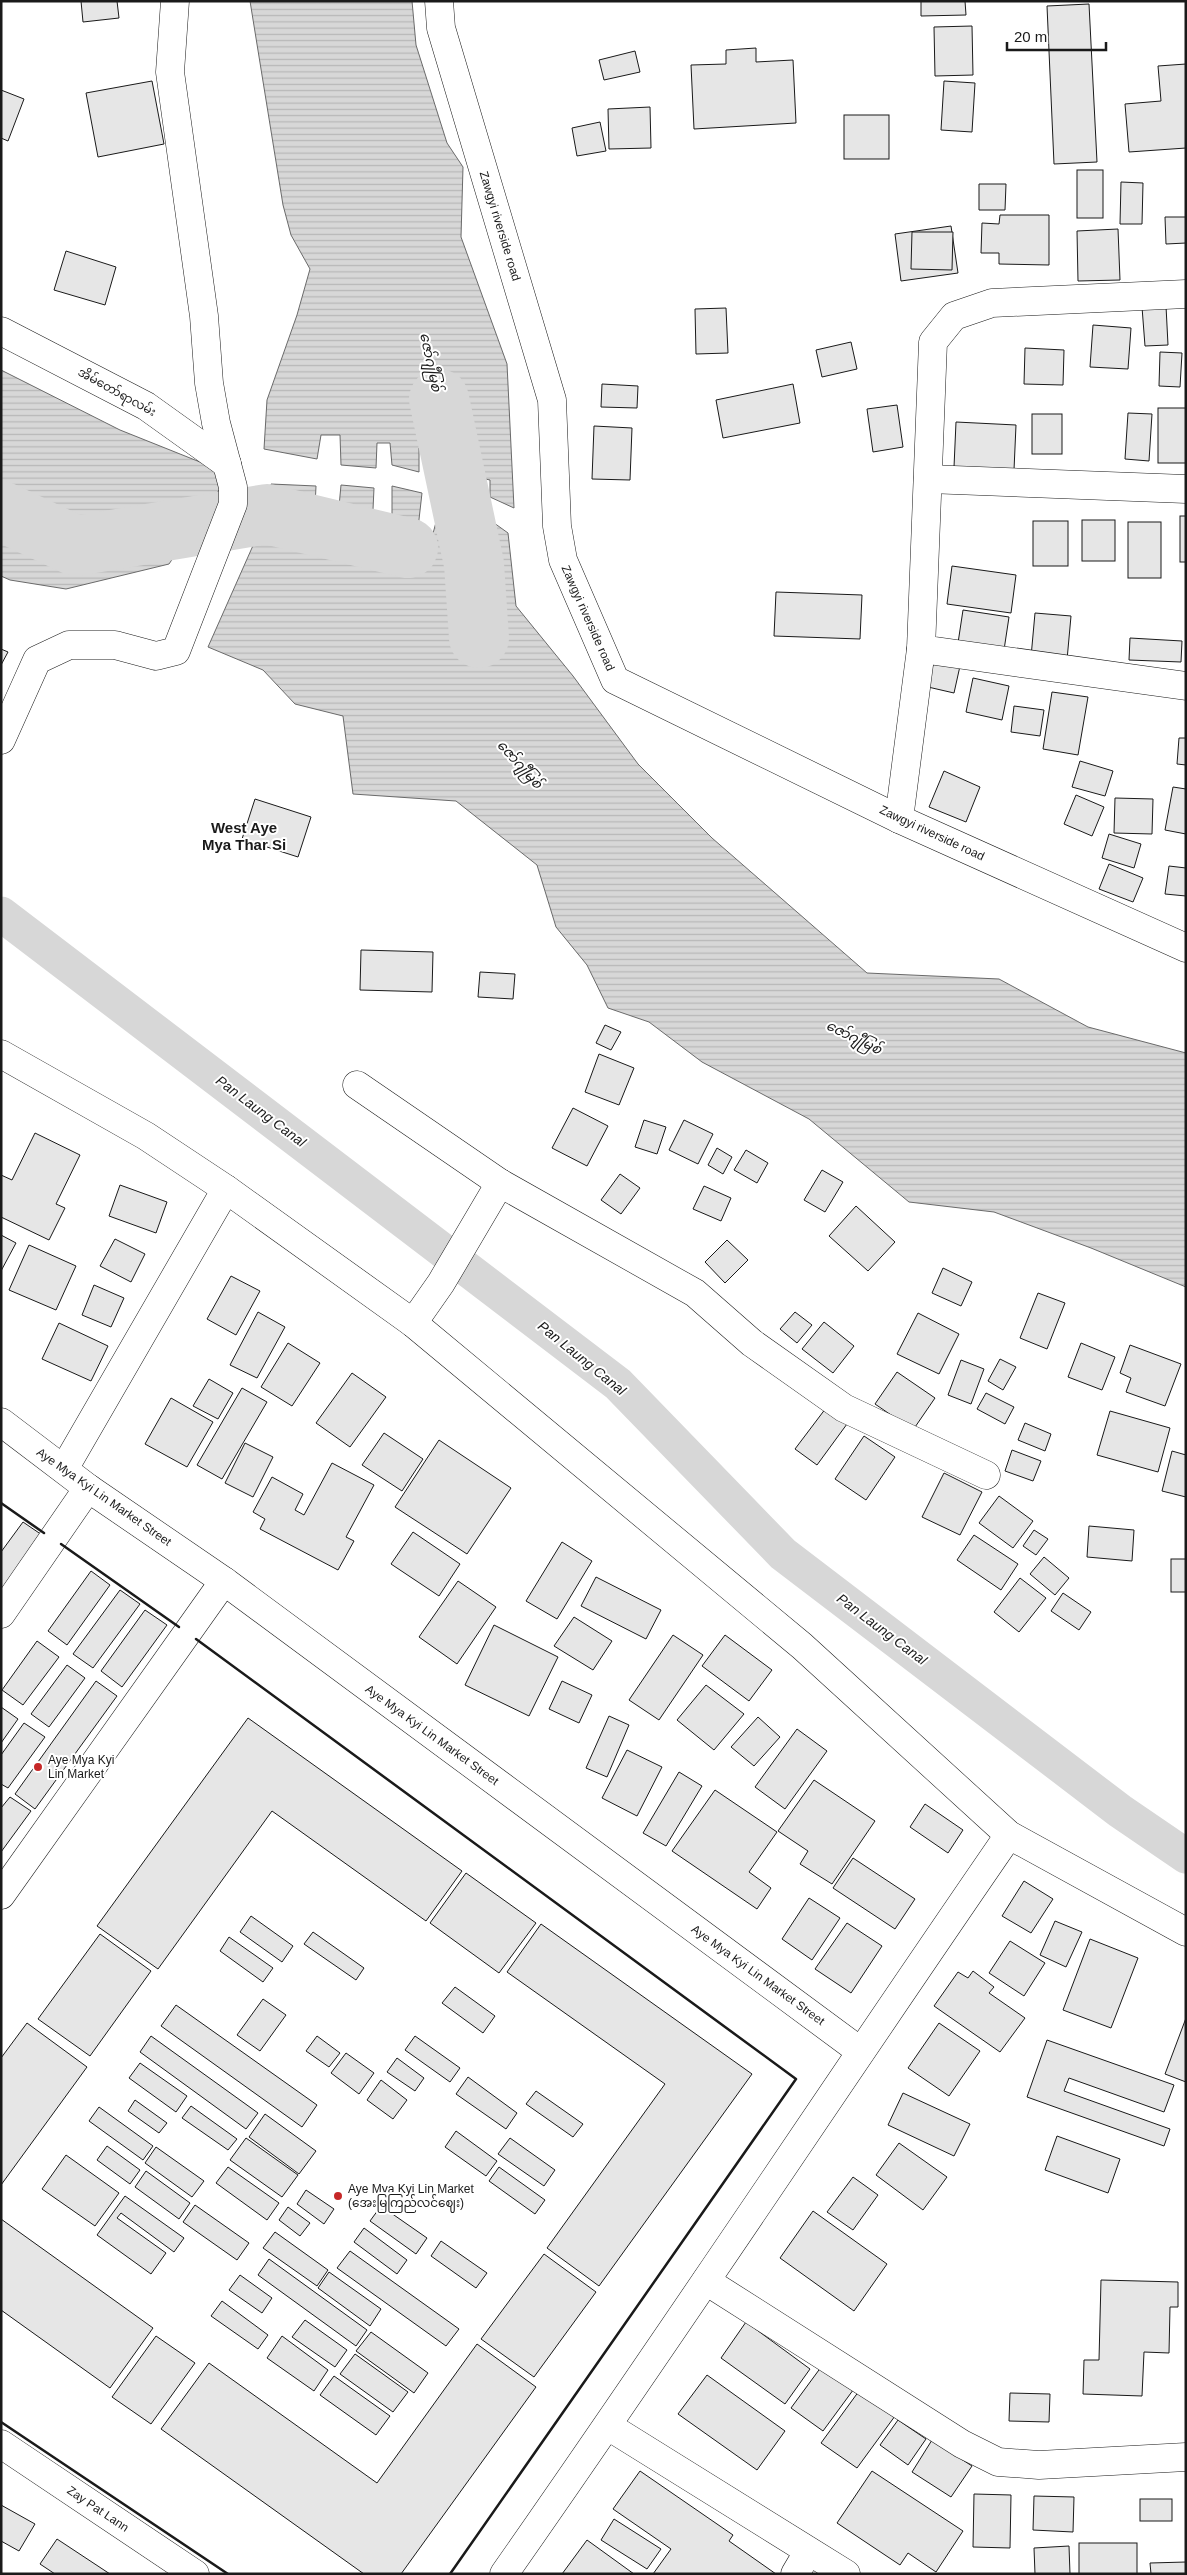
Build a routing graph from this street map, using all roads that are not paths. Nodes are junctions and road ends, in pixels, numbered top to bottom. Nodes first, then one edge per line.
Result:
1 (175, 1) edge
2 (438, 1) edge
3 (1186, 294) edge
4 (1, 331) edge
5 (227, 464) junction
6 (928, 479) junction
7 (1186, 489) edge
8 (921, 649) junction
9 (1186, 686) edge
10 (1, 740) edge
11 (899, 819) junction
12 (1186, 948) edge
13 (1, 1054) edge
14 (357, 1085) dead end
15 (500, 1183) junction
16 (226, 1189) junction
17 (413, 1323) junction
18 (1, 1422) edge
19 (64, 1469) junction
20 (986, 1476) dead end
21 (88, 1488) junction
22 (224, 1581) junction
23 (1, 1614) edge
24 (1009, 1835) junction
25 (1, 1895) edge
26 (1186, 1932) edge
27 (860, 2051) junction
28 (706, 2281) junction
29 (608, 2426) junction
30 (1, 2444) edge
31 (1186, 2458) edge
32 (801, 2563) edge
33 (195, 2574) edge
34 (504, 2574) edge
35 (846, 2574) edge

1 - 5 street
2 - 11 street, Zawgyi riverside road
3 - 6 street
4 - 5 street, အိမ်တော်ရာလမ်း
5 - 10 street
6 - 7 street
6 - 8 street
8 - 9 street
8 - 11 street
11 - 12 street, Zawgyi riverside road
13 - 16 street
14 - 15 street
15 - 17 street
15 - 20 street
16 - 17 street
16 - 19 street
17 - 24 street
18 - 19 street, Aye Mya Kyi Lin Market Street
19 - 21 street, Aye Mya Kyi Lin Market Street
21 - 22 street, Aye Mya Kyi Lin Market Street
21 - 23 street
22 - 25 street
22 - 27 street, Aye Mya Kyi Lin Market Street
24 - 26 street
24 - 27 street
27 - 28 street
28 - 29 street
28 - 31 street
29 - 32 street
29 - 34 street
30 - 33 street, Zay Pat Lann
32 - 35 street

